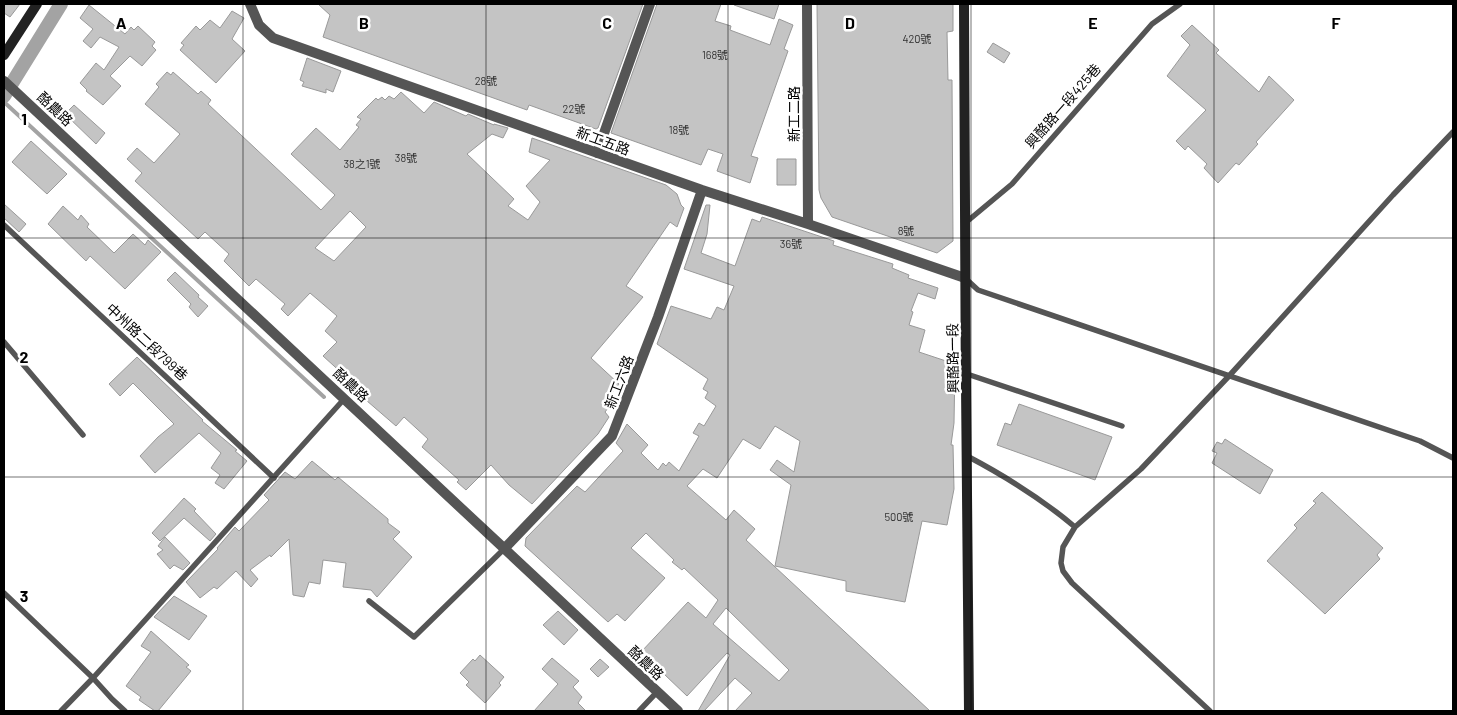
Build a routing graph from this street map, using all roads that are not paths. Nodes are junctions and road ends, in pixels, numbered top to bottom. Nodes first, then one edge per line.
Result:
1 (37, 4) edge
2 (250, 4) edge
3 (650, 4) edge
4 (807, 4) edge
5 (964, 4) edge
6 (1180, 4) edge
7 (4, 55) edge
8 (4, 80) edge
9 (1453, 132) edge
10 (597, 153) junction
11 (702, 190) junction
12 (808, 224) junction
13 (964, 224) junction
14 (4, 225) edge
15 (966, 278) junction
16 (4, 342) edge
17 (967, 374) junction
18 (1229, 376) junction
19 (345, 398) junction
20 (1122, 426) dead end
21 (83, 435) dead end
22 (967, 456) junction
23 (1453, 458) edge
24 (274, 478) junction
25 (1075, 527) junction
26 (504, 549) junction
27 (4, 593) edge
28 (369, 601) dead end
29 (93, 678) junction
30 (657, 692) junction
31 (61, 711) edge
32 (125, 711) edge
33 (639, 711) edge
34 (678, 711) edge
35 (969, 711) edge
36 (1210, 711) edge

1 - 7 street
2 - 10 street, 新工五路
3 - 10 street
4 - 12 street, 新工二路
5 - 13 street, 興酪路一段
6 - 13 lane, 興酪路一段425巷
8 - 19 street, 酪農路
9 - 18 lane
10 - 11 street, 新工五路
11 - 12 street, 新工五路
11 - 26 street, 新工六路
12 - 15 street, 新工五路
13 - 15 street, 興酪路一段
14 - 24 lane, 中州路二段799巷
15 - 17 street, 興酪路一段
15 - 18 lane
16 - 21 lane
17 - 20 lane
17 - 22 street, 興酪路一段
18 - 23 lane
18 - 25 lane
19 - 24 lane
19 - 26 street, 酪農路
22 - 25 lane
22 - 35 street, 興酪路一段
24 - 29 lane
25 - 36 lane
26 - 28 lane
26 - 30 street, 酪農路
27 - 29 lane
29 - 31 lane
29 - 32 lane
30 - 33 lane
30 - 34 street, 酪農路

